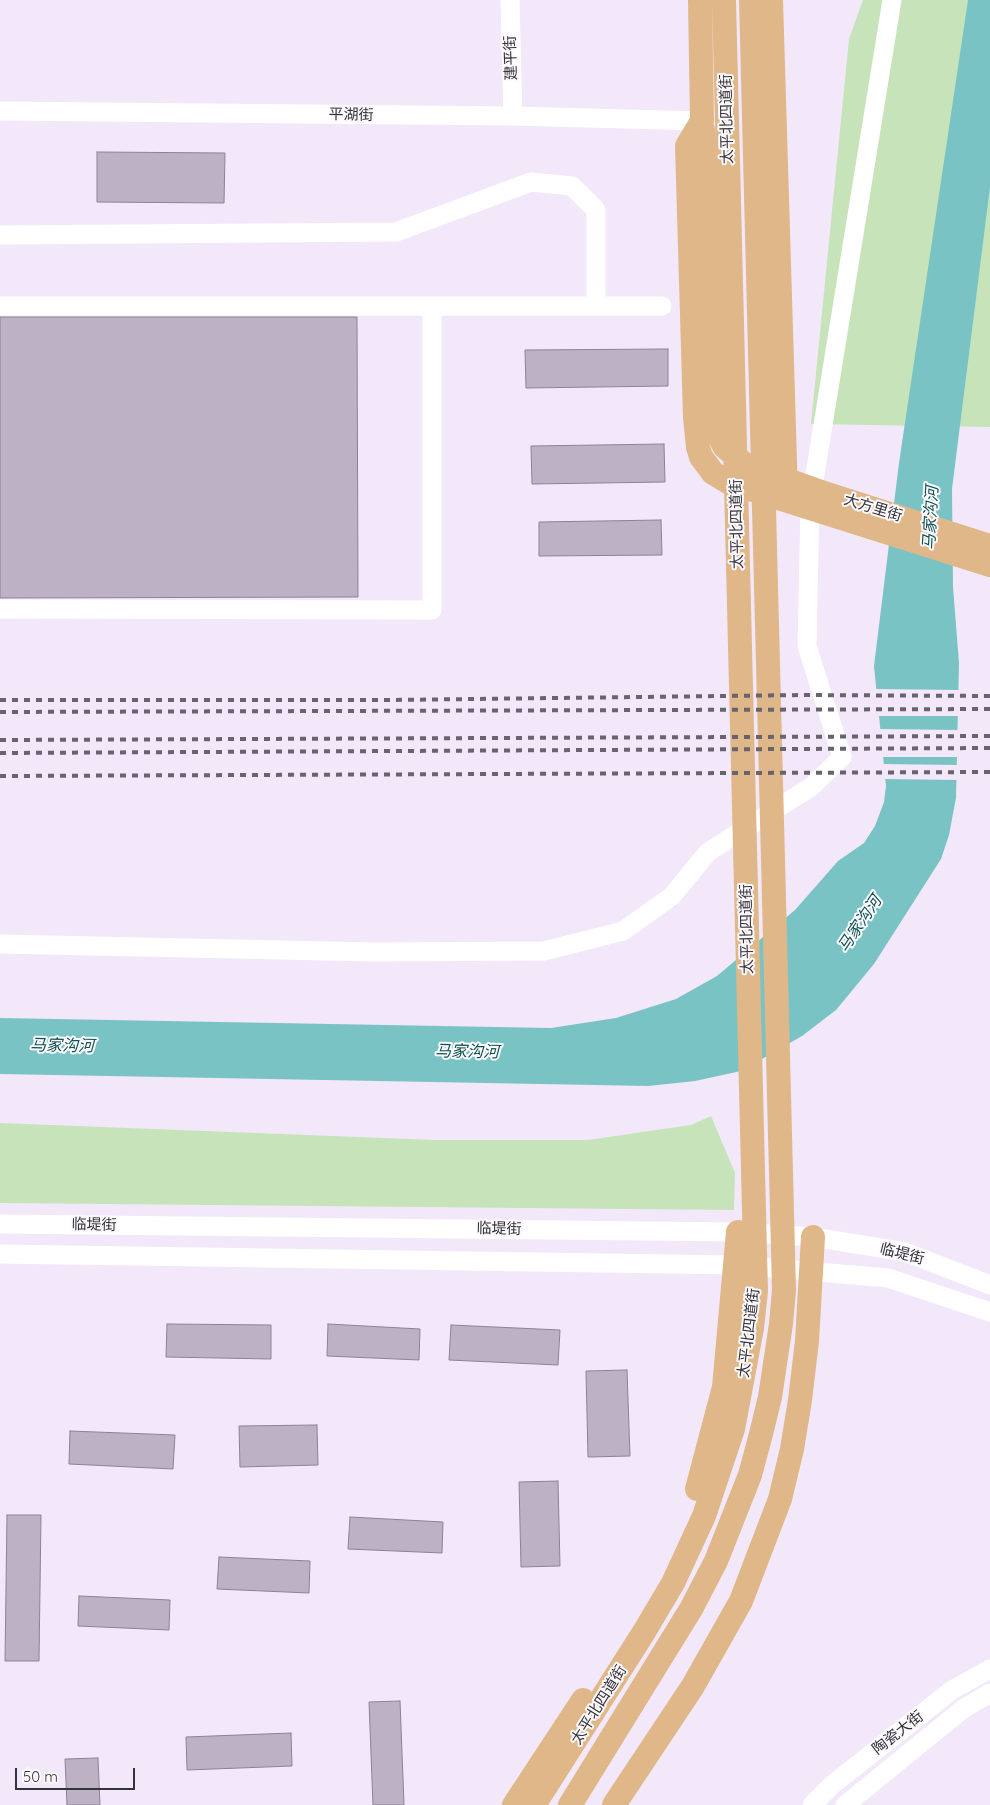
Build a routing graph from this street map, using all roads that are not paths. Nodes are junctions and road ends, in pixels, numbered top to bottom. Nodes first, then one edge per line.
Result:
1 (510, 0) edge
2 (700, 0) edge
3 (724, 0) edge
4 (751, 0) edge
5 (771, 0) edge
6 (892, 0) edge
7 (0, 111) edge
8 (514, 116) junction
9 (702, 121) junction
10 (0, 235) edge
11 (0, 306) edge
12 (596, 306) junction
13 (662, 306) dead end
14 (432, 307) junction
15 (786, 490) junction
16 (811, 499) junction
17 (866, 516) junction
18 (990, 546) edge
19 (990, 565) edge
20 (0, 609) edge
21 (0, 944) edge
22 (0, 1224) edge
23 (738, 1232) junction
24 (813, 1237) junction
25 (0, 1254) edge
26 (736, 1265) junction
27 (812, 1273) junction
28 (990, 1284) edge
29 (990, 1312) edge
30 (990, 1669) edge
31 (990, 1693) edge
32 (514, 1805) edge
33 (534, 1805) edge
34 (570, 1805) edge
35 (614, 1805) edge
36 (812, 1805) edge
37 (845, 1805) edge

1 - 8 street, 建平街
2 - 9 main road
3 - 33 main road, 太平北四道街
4 - 34 main road, 太平北四道街
5 - 15 main road
6 - 16 street
7 - 8 street, 平湖街
8 - 9 street, 平湖街
9 - 15 main road, 大方里街
10 - 12 street
11 - 14 street
12 - 13 street
12 - 14 street
14 - 20 street
15 - 16 main road, 大方里街
16 - 17 main road, 大方里街
16 - 21 street
17 - 18 main road, 大方里街
17 - 19 main road, 大方里街
22 - 23 street, 临堤街
23 - 24 street, 临堤街
23 - 26 main road, 太平北四道街
24 - 27 main road
24 - 28 street, 临堤街
25 - 26 street, 临堤街
26 - 27 street, 临堤街
26 - 32 main road, 太平北四道街
27 - 29 street, 临堤街
27 - 35 main road
30 - 36 street, 陶瓷大街
31 - 37 street, 陶瓷大街

